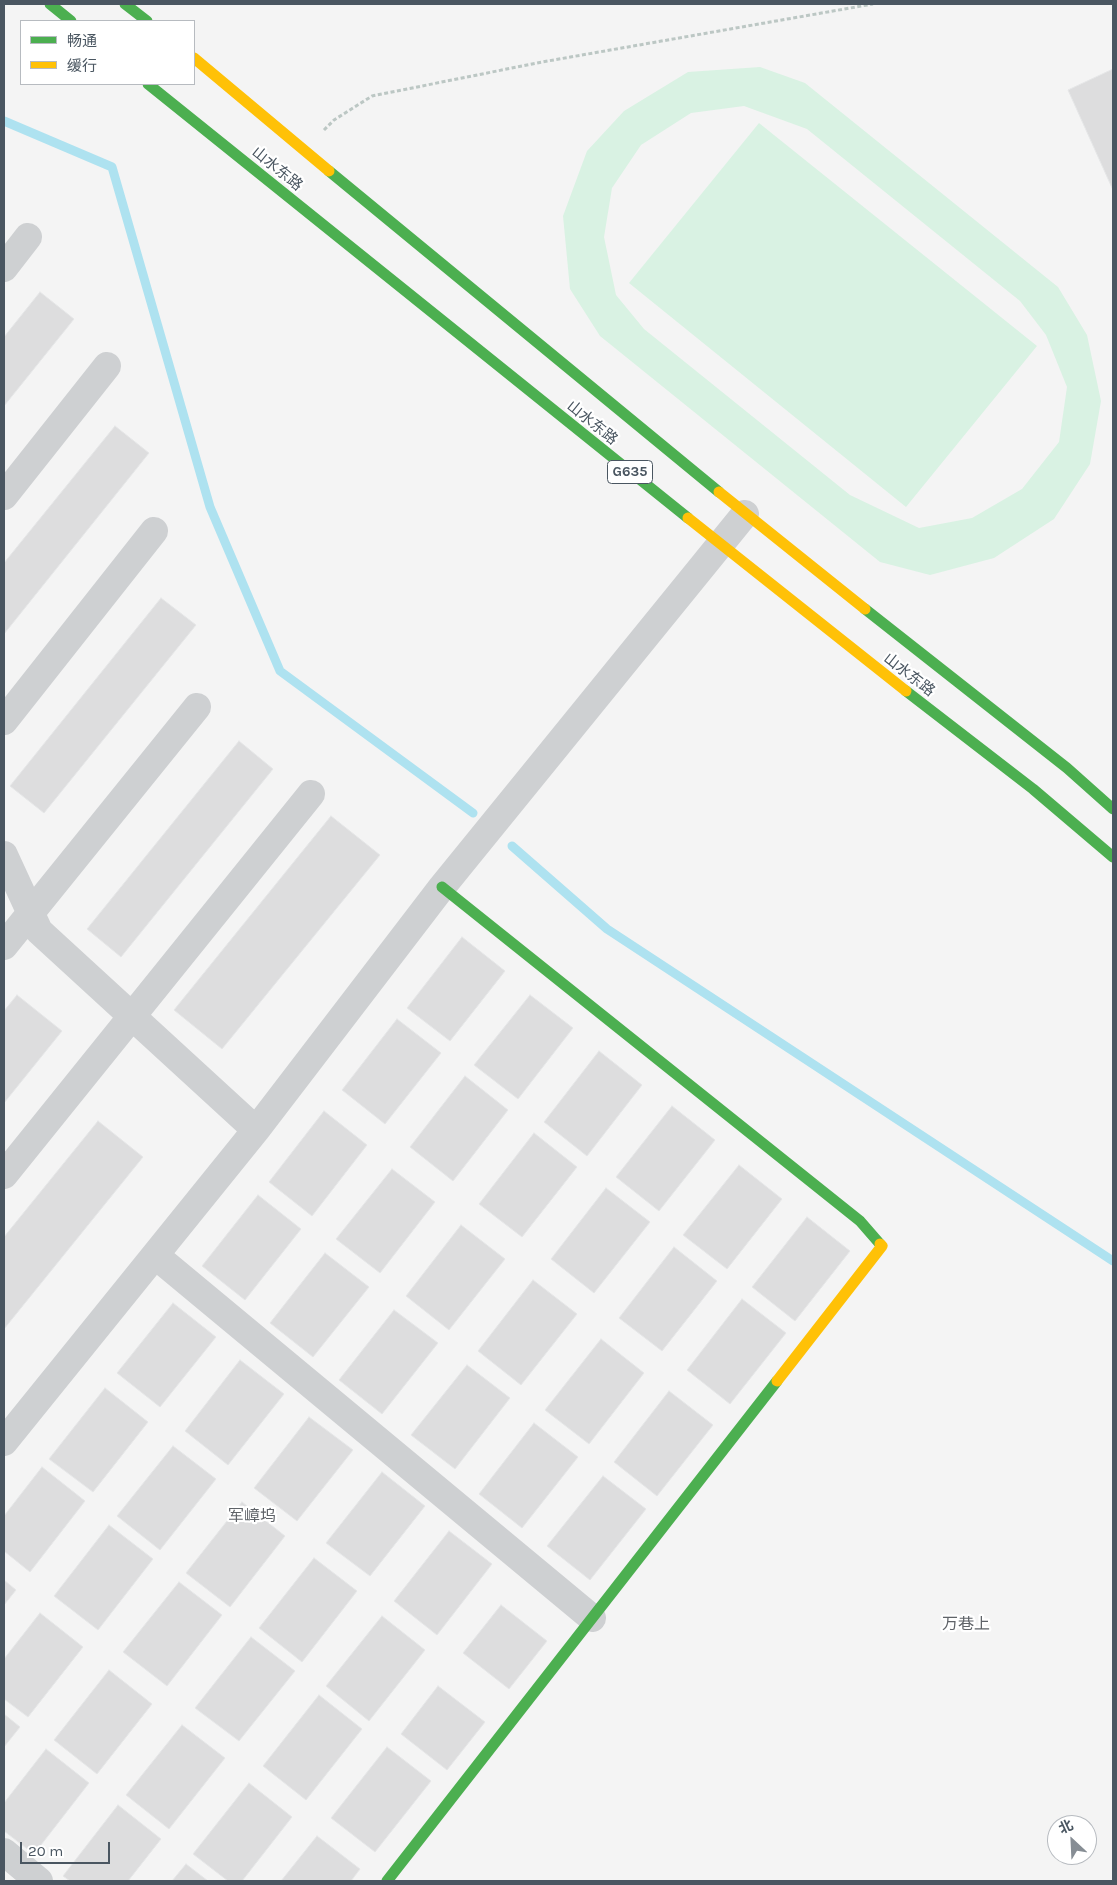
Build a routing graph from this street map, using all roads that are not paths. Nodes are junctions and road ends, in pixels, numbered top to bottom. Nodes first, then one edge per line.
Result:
1 (50, 4) edge
2 (125, 4) edge
3 (71, 20) edge
4 (146, 20) edge
5 (195, 59) edge
6 (149, 85) edge
7 (28, 237) dead end
8 (4, 268) edge
9 (107, 366) dead end
10 (4, 496) edge
11 (745, 514) junction
12 (154, 531) dead end
13 (720, 544) junction
14 (197, 707) dead end
15 (4, 721) edge
16 (311, 794) dead end
17 (1113, 809) edge
18 (4, 855) edge
19 (1113, 857) edge
20 (442, 887) junction
21 (30, 913) junction
22 (4, 946) edge
23 (132, 1016) junction
24 (256, 1130) junction
25 (4, 1175) edge
26 (156, 1256) junction
27 (4, 1442) edge
28 (592, 1618) junction
29 (4, 1852) edge
30 (39, 1881) edge
31 (387, 1881) edge

1 - 3 main road
2 - 4 main road
5 - 11 main road, 山水东路 / G635
6 - 13 main road, 山水东路 / G635
7 - 8 street
9 - 10 street
11 - 13 street
11 - 17 main road, 山水东路 / G635
12 - 15 street
13 - 19 main road, 山水东路 / G635
13 - 20 street
14 - 21 street
16 - 23 street
18 - 21 street
20 - 24 street
20 - 28 main road
21 - 22 street
21 - 23 street
23 - 24 street
23 - 25 street
24 - 26 street
26 - 27 street
26 - 28 street
28 - 31 main road
29 - 30 street

